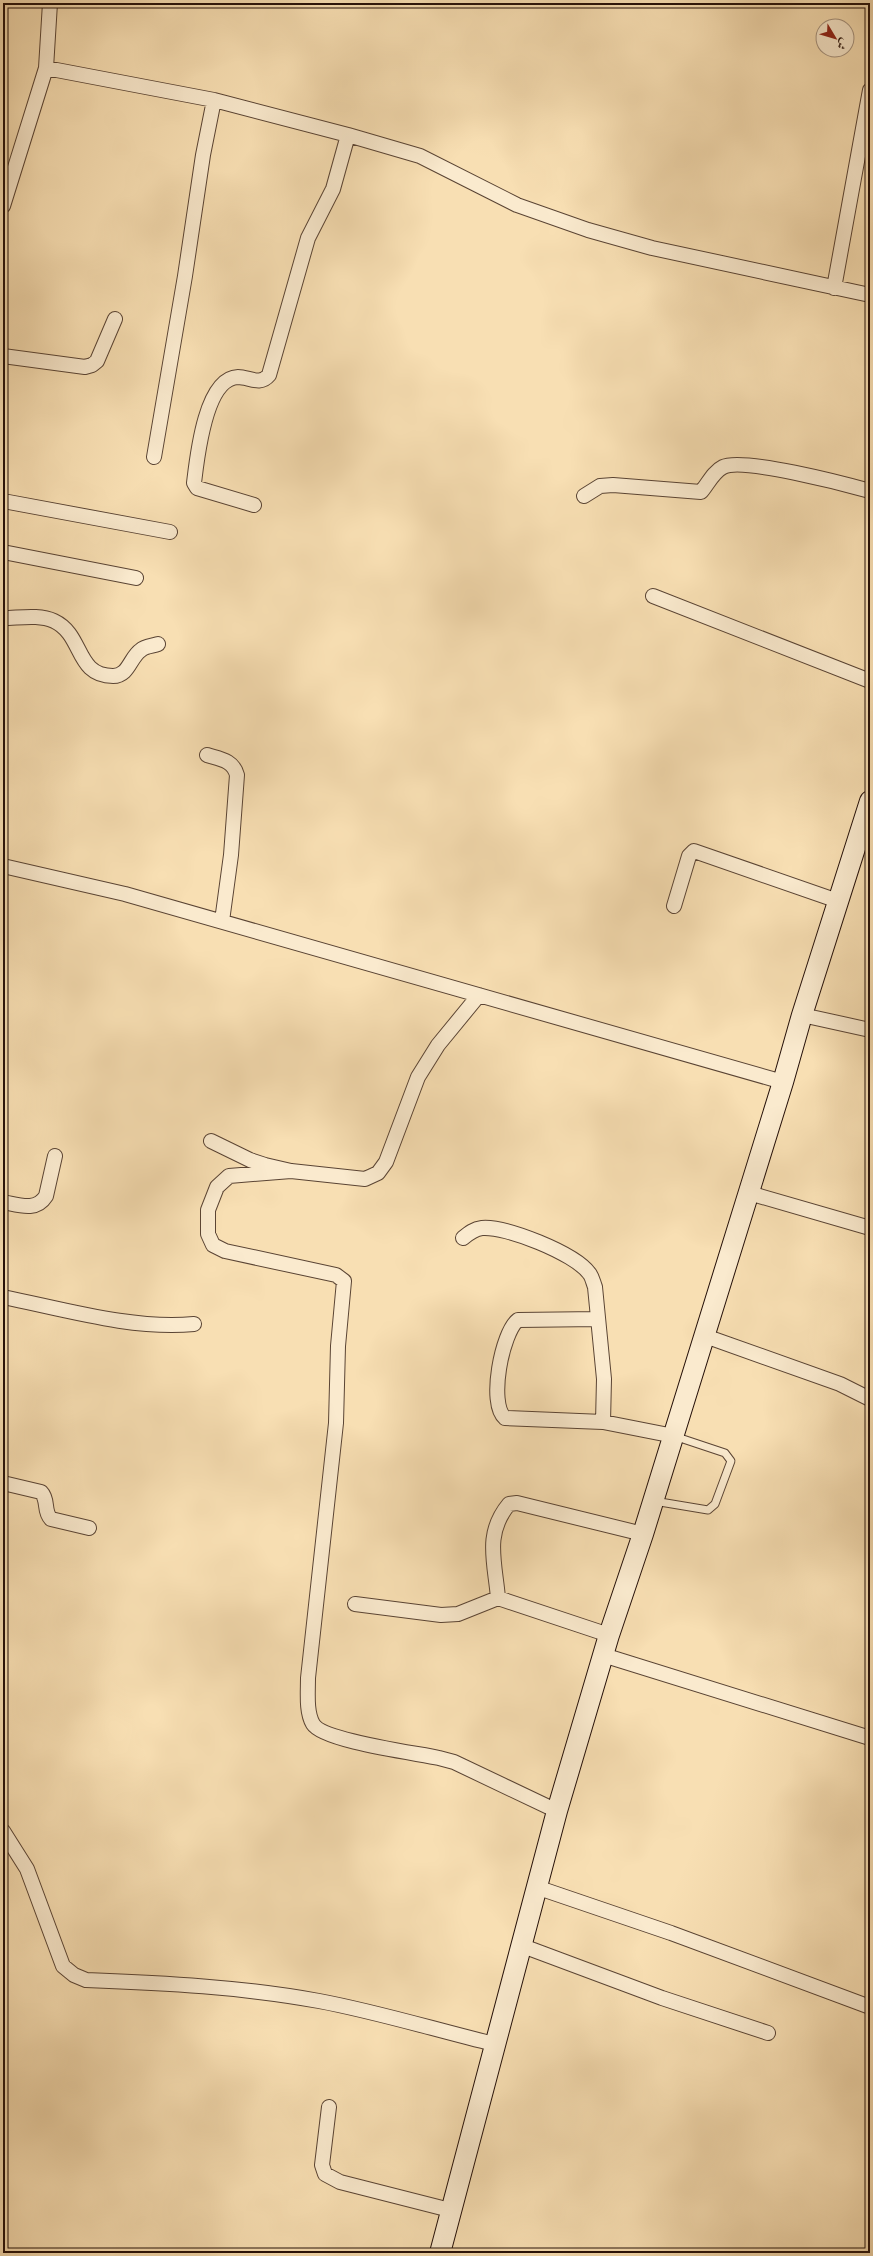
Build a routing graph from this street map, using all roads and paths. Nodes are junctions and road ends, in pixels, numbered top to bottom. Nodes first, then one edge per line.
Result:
1 (50, 3) edge
2 (46, 68) junction
3 (870, 90) edge
4 (214, 100) junction
5 (348, 135) junction
6 (3, 206) edge
7 (834, 288) junction
8 (870, 295) edge
9 (115, 319) dead end
10 (3, 356) edge
11 (154, 457) dead end
12 (870, 491) edge
13 (584, 496) dead end
14 (3, 501) edge
15 (254, 505) dead end
16 (170, 532) dead end
17 (3, 552) edge
18 (136, 578) dead end
19 (653, 596) dead end
20 (3, 618) edge
21 (158, 644) dead end
22 (870, 681) edge
23 (207, 755) dead end
24 (870, 801) edge
25 (3, 866) edge
26 (838, 901) junction
27 (674, 906) dead end
28 (222, 921) junction
29 (479, 995) junction
30 (802, 1014) junction
31 (870, 1030) edge
32 (783, 1082) junction
33 (211, 1141) dead end
34 (55, 1156) dead end
35 (291, 1171) junction
36 (749, 1193) junction
37 (3, 1202) edge
38 (870, 1228) edge
39 (463, 1238) dead end
40 (3, 1297) edge
41 (598, 1319) junction
42 (194, 1324) dead end
43 (705, 1336) junction
44 (870, 1399) edge
45 (603, 1422) junction
46 (674, 1436) junction
47 (3, 1483) edge
48 (654, 1501) junction
49 (89, 1528) dead end
50 (643, 1534) junction
51 (498, 1598) junction
52 (355, 1604) dead end
53 (609, 1635) junction
54 (604, 1656) junction
55 (870, 1738) edge
56 (557, 1811) junction
57 (3, 1831) edge
58 (536, 1887) junction
59 (520, 1945) junction
60 (870, 2007) edge
61 (768, 2033) dead end
62 (494, 2044) junction
63 (329, 2107) dead end
64 (450, 2210) junction
65 (440, 2253) edge

1 - 2 street
2 - 4 street
2 - 6 street
3 - 7 street
4 - 5 street
4 - 11 street
5 - 7 street
5 - 15 street
7 - 8 street
9 - 10 street
12 - 13 street
14 - 16 street
17 - 18 street
19 - 22 street
20 - 21 street
23 - 28 street
24 - 26 main road
25 - 28 street
26 - 27 street
26 - 30 main road
28 - 29 street
29 - 32 street
29 - 35 street
30 - 31 street
30 - 32 main road
32 - 36 main road
33 - 35 street
34 - 37 street
35 - 56 street
36 - 38 street
36 - 43 main road
39 - 41 street
40 - 42 street
41 - 45 street
41 - 45 street
43 - 44 street
43 - 46 main road
45 - 46 street
46 - 48 main road
46 - 48 lane
47 - 49 street
48 - 50 main road
50 - 51 street
50 - 53 main road
51 - 52 street
51 - 53 street
53 - 54 main road
54 - 55 street
54 - 56 main road
56 - 58 main road
57 - 62 street
58 - 59 main road
58 - 60 street
59 - 61 street
59 - 62 main road
62 - 64 main road
63 - 64 street
64 - 65 main road

